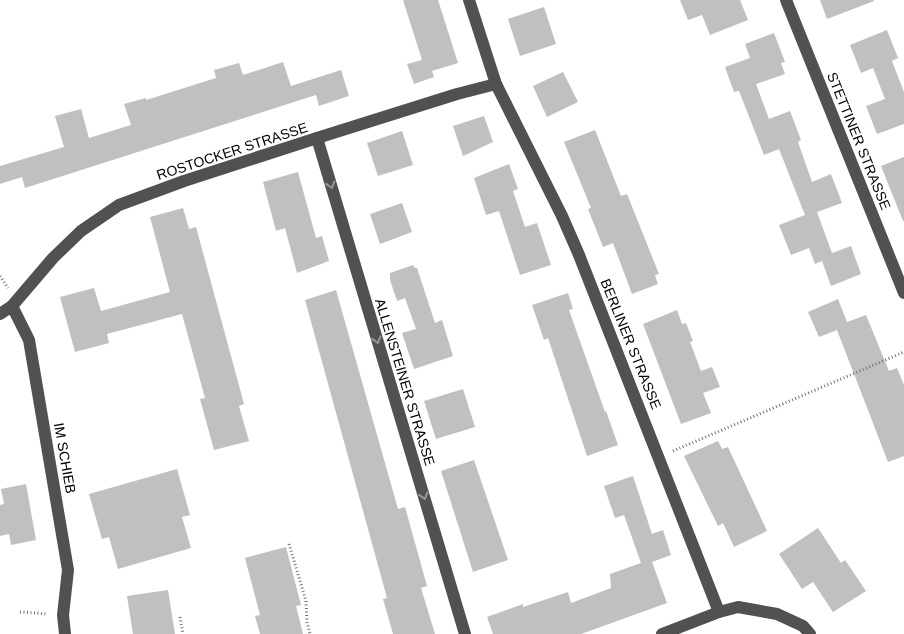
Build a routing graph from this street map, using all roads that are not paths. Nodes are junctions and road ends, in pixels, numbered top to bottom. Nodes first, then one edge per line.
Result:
1 (469, 0) edge
2 (786, 0) edge
3 (496, 84) junction
4 (317, 138) junction
5 (904, 293) edge
6 (12, 306) junction
7 (0, 314) edge
8 (719, 612) junction
9 (65, 634) edge
10 (464, 634) edge
11 (662, 634) edge
12 (810, 634) edge

1 - 3 street, BERLINER STRASSE
2 - 5 street, STETTINER STRASSE
3 - 4 street, ROSTOCKER STRASSE
3 - 8 street, BERLINER STRASSE
4 - 6 street, ROSTOCKER STRASSE
4 -> 10 street, ALLENSTEINER STRASSE
6 - 7 street
6 - 9 street, IM SCHIEB
8 - 11 street
8 - 12 street

